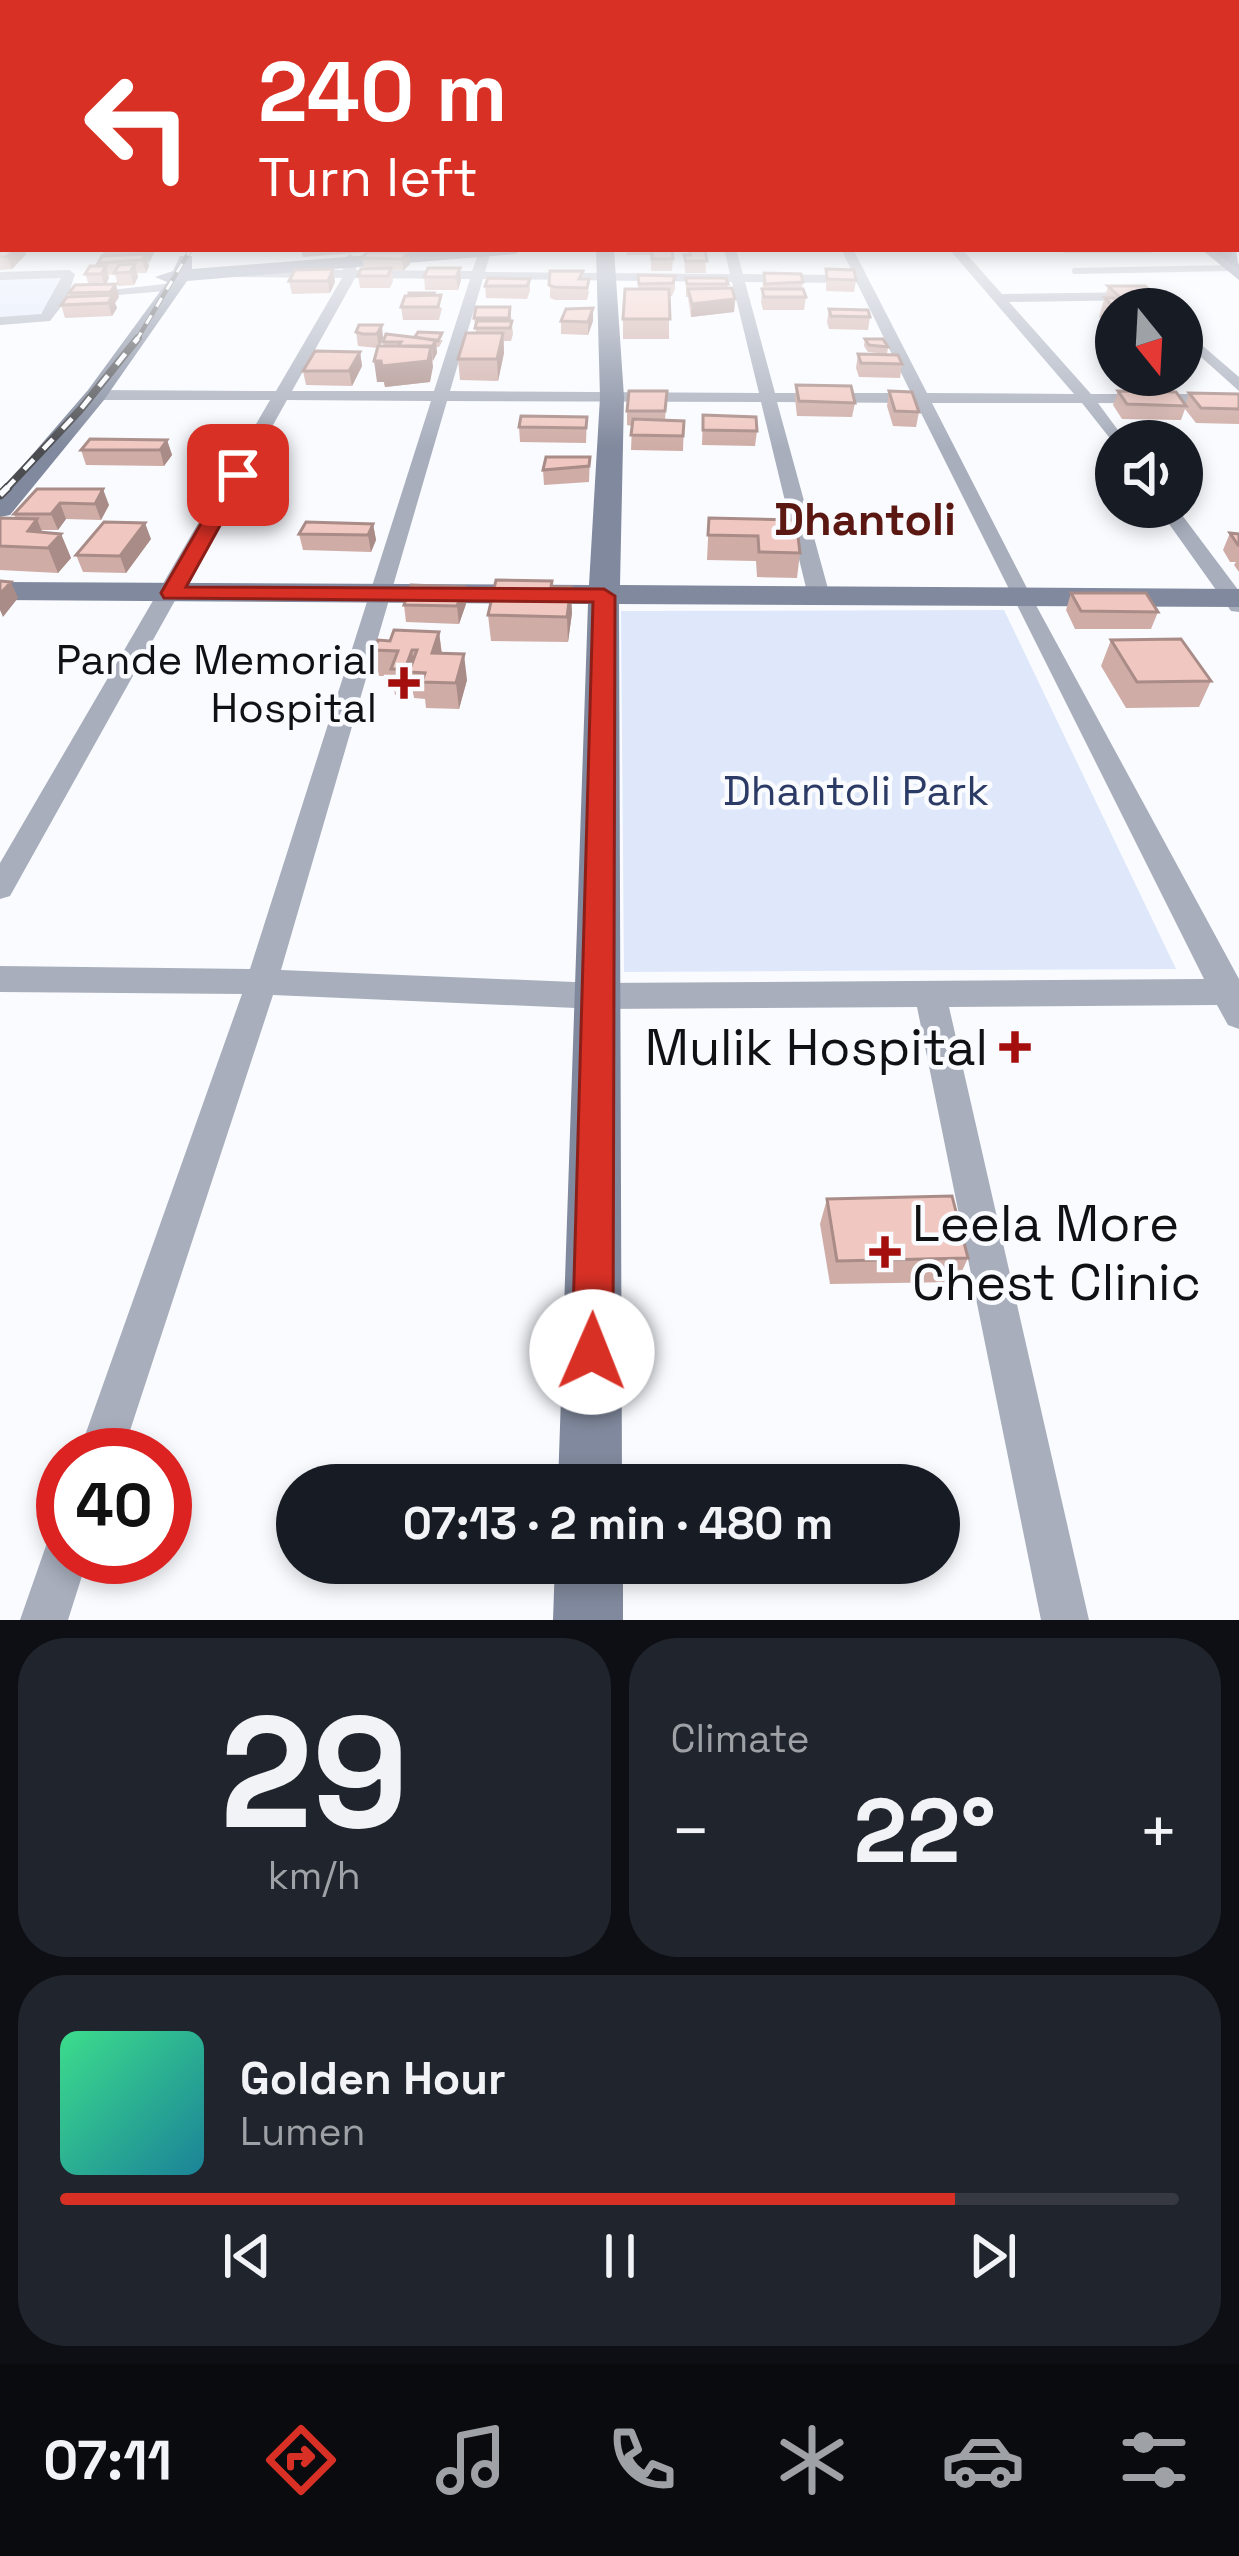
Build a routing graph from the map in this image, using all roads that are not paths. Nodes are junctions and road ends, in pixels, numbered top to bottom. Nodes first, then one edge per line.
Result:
1 (61, 298) edge
2 (153, 298) edge
3 (159, 298) edge
4 (334, 298) edge
5 (466, 298) edge
6 (607, 298) edge
7 (742, 298) edge
8 (871, 298) edge
9 (998, 298) joint
10 (1027, 298) edge
11 (0, 321) edge
12 (1203, 352) edge
13 (1239, 386) edge
14 (96, 395) junction
15 (283, 395) junction
16 (441, 396) junction
17 (611, 397) junction
18 (766, 398) junction
19 (922, 398) junction
20 (1087, 399) junction
21 (1239, 399) edge
22 (1102, 420) edge
23 (0, 473) edge
24 (0, 509) edge
25 (1182, 528) edge
26 (0, 591) edge
27 (381, 592) junction
28 (171, 593) junction
29 (604, 596) junction
30 (819, 596) junction
31 (1020, 596) junction
32 (1237, 601) edge
33 (0, 888) edge
34 (0, 979) edge
35 (262, 982) junction
36 (930, 992) junction
37 (598, 996) junction
38 (1235, 1000) edge
39 (109, 1428) edge
40 (590, 1464) edge
41 (56, 1584) edge
42 (589, 1584) edge
43 (44, 1620) edge
44 (588, 1620) edge
45 (1065, 1620) edge

1 - 11 street
2 - 23 street
3 - 14 street
4 - 15 street
5 - 16 street
6 - 17 street
7 - 18 street
8 - 19 street
9 - 10 street
9 - 20 street
12 - 13 street
14 - 15 street
14 - 24 street
15 - 16 street
15 - 28 street
16 - 17 street
16 - 27 street
17 - 18 street
17 - 29 street
18 - 19 street
18 - 30 street
19 - 20 street
19 - 31 street
20 - 21 street
20 - 22 street
25 - 32 street
26 - 28 street
27 - 28 street
27 - 29 street
27 - 35 street
28 - 33 street
29 - 30 street
29 - 37 street
30 - 31 street
31 - 32 street
31 - 38 street
34 - 35 street
35 - 37 street
35 - 39 street
36 - 37 street
36 - 38 street
36 - 45 street
37 - 40 street
41 - 43 street
42 - 44 street

